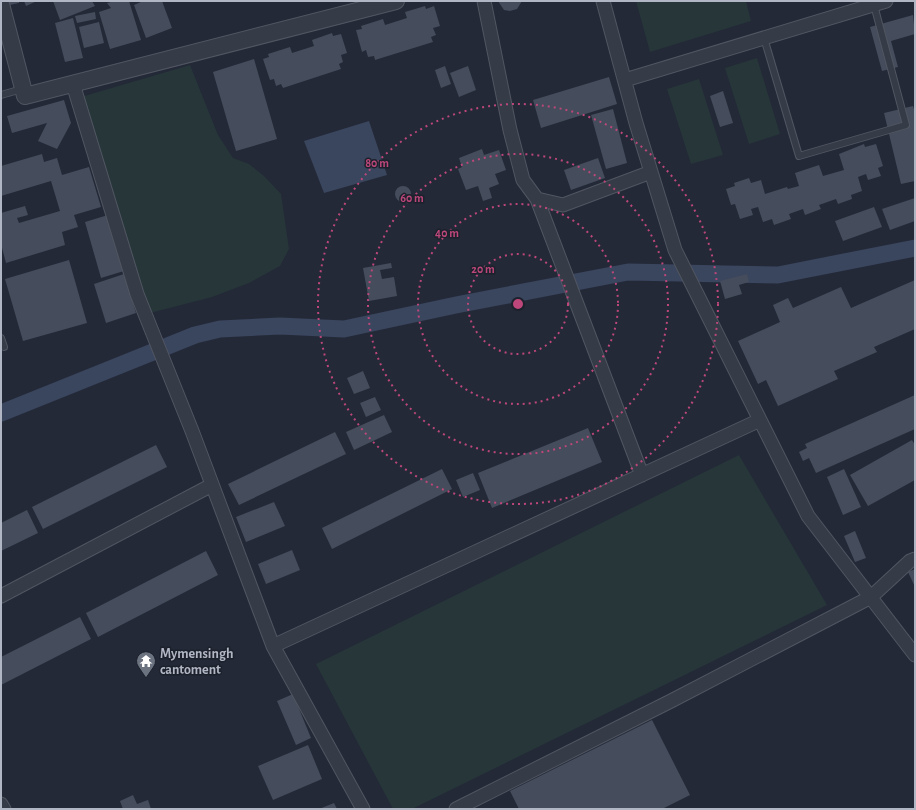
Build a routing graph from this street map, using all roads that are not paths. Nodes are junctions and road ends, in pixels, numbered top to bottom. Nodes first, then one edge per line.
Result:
1 (396, 1) edge
2 (484, 1) edge
3 (603, 1) edge
4 (875, 3) edge
5 (1, 4) edge
6 (764, 38) junction
7 (624, 80) junction
8 (73, 84) junction
9 (24, 89) junction
10 (1, 94) edge
11 (651, 172) junction
12 (537, 199) junction
13 (1, 338) edge
14 (4, 347) dead end
15 (760, 420) junction
16 (642, 475) junction
17 (212, 485) junction
18 (915, 559) edge
19 (1, 596) edge
20 (871, 597) junction
21 (273, 646) junction
22 (915, 655) edge
23 (1, 804) edge
24 (4, 809) edge
25 (363, 809) edge
26 (456, 809) edge

1 - 8 street
2 - 12 street
3 - 7 street
4 - 6 street
4 - 6 lane
5 - 9 street
6 - 7 street
7 - 11 street
8 - 9 street
8 - 17 street
9 - 10 lane
11 - 12 street
11 - 15 street
12 - 16 street
13 - 14 lane
15 - 16 street
15 - 20 street
16 - 21 street
17 - 19 street
17 - 21 street
18 - 20 street
20 - 22 street
20 - 26 street
21 - 25 street
23 - 24 street

